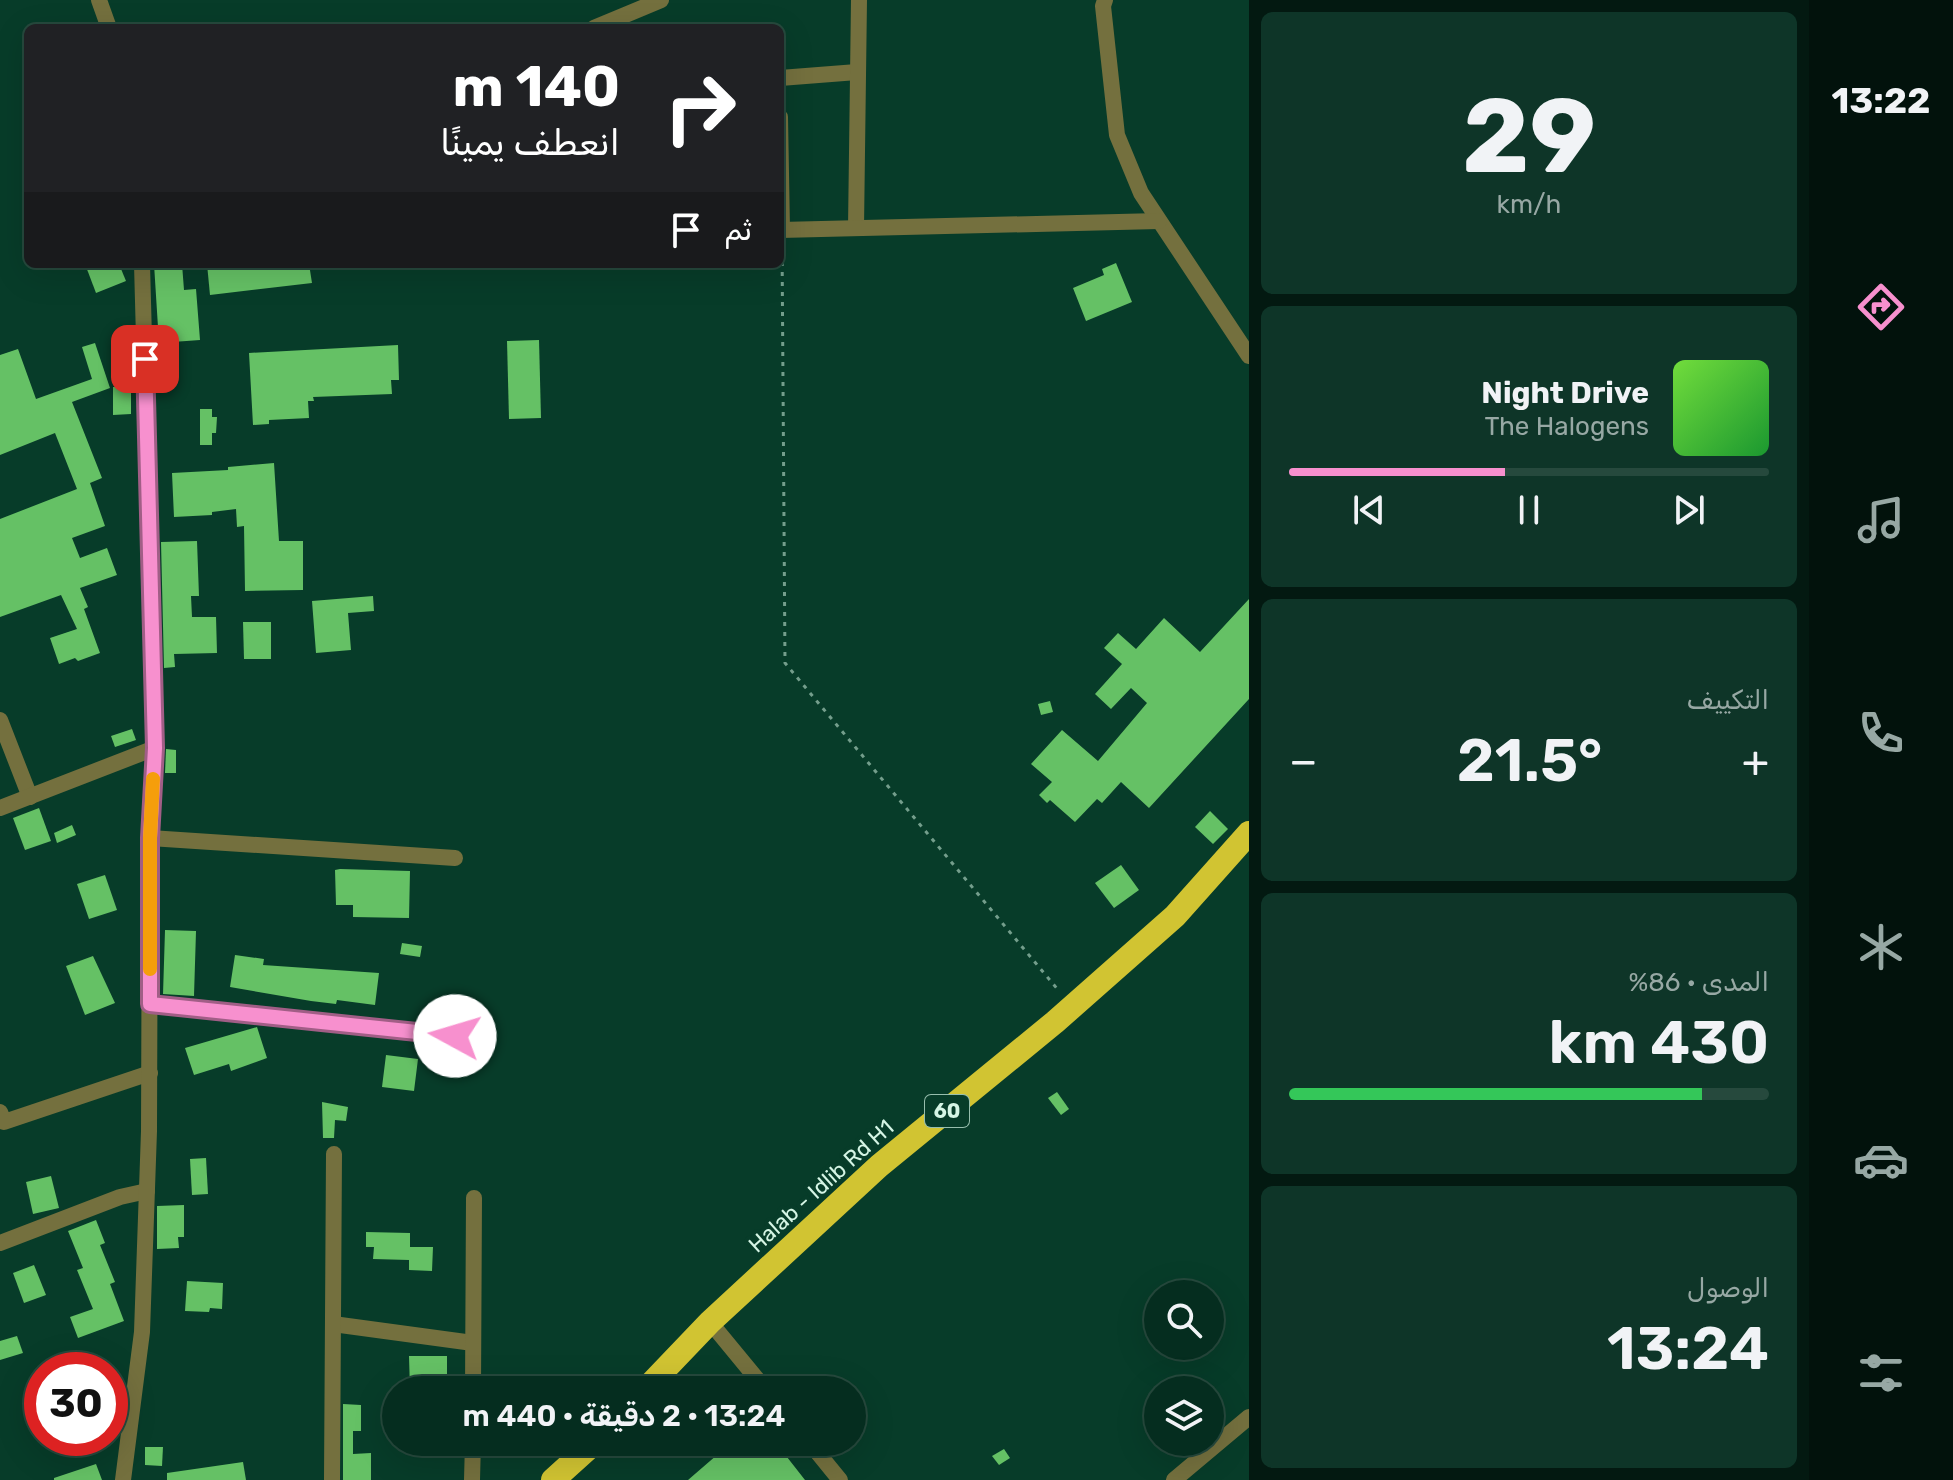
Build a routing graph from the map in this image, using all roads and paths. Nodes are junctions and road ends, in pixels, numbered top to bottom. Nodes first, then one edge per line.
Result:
1 (99, 0) edge
2 (661, 0) edge
3 (859, 0) edge
4 (1105, 0) edge
5 (108, 24) edge
6 (604, 24) edge
7 (857, 72) junction
8 (784, 78) edge
9 (1159, 221) junction
10 (856, 228) junction
11 (784, 230) edge
12 (142, 268) edge
13 (781, 268) edge
14 (1249, 356) edge
15 (0, 720) edge
16 (155, 748) junction
17 (30, 797) junction
18 (0, 808) edge
19 (1249, 833) edge
20 (150, 838) junction
21 (455, 858) dead end
22 (150, 1004) junction
23 (1072, 1006) junction
24 (455, 1036) dead end
25 (150, 1073) junction
26 (0, 1112) edge
27 (334, 1154) dead end
28 (147, 1191) junction
29 (474, 1198) dead end
30 (0, 1243) edge
31 (710, 1322) junction
32 (333, 1324) junction
33 (473, 1343) junction
34 (473, 1376) edge
35 (658, 1376) edge
36 (754, 1376) edge
37 (1249, 1417) edge
38 (473, 1456) edge
39 (580, 1456) edge
40 (820, 1456) edge
41 (123, 1480) edge
42 (332, 1480) edge
43 (472, 1480) edge
44 (553, 1480) edge
45 (840, 1480) edge
46 (1174, 1480) edge

1 - 5 street
2 - 6 street
3 - 7 street
4 - 9 street
7 - 8 street
7 - 10 street
9 - 10 street
9 - 14 street
10 - 11 street
12 - 16 street
13 - 23 path
15 - 17 street
16 - 17 street
16 - 20 street
17 - 18 street
19 - 23 highway, Halab - Idlib Rd H1 / 60
20 - 21 street
20 - 22 street
22 - 24 street
22 - 25 street
23 - 31 highway, Halab - Idlib Rd H1 / 60
25 - 26 street
25 - 28 street
27 - 32 street
28 - 30 street
28 - 41 street
29 - 33 street
31 - 35 highway, Halab - Idlib Rd H1 / 60
31 - 36 street
32 - 33 street
32 - 42 street
33 - 34 street
37 - 46 street
38 - 43 street
39 - 44 highway
40 - 45 street

